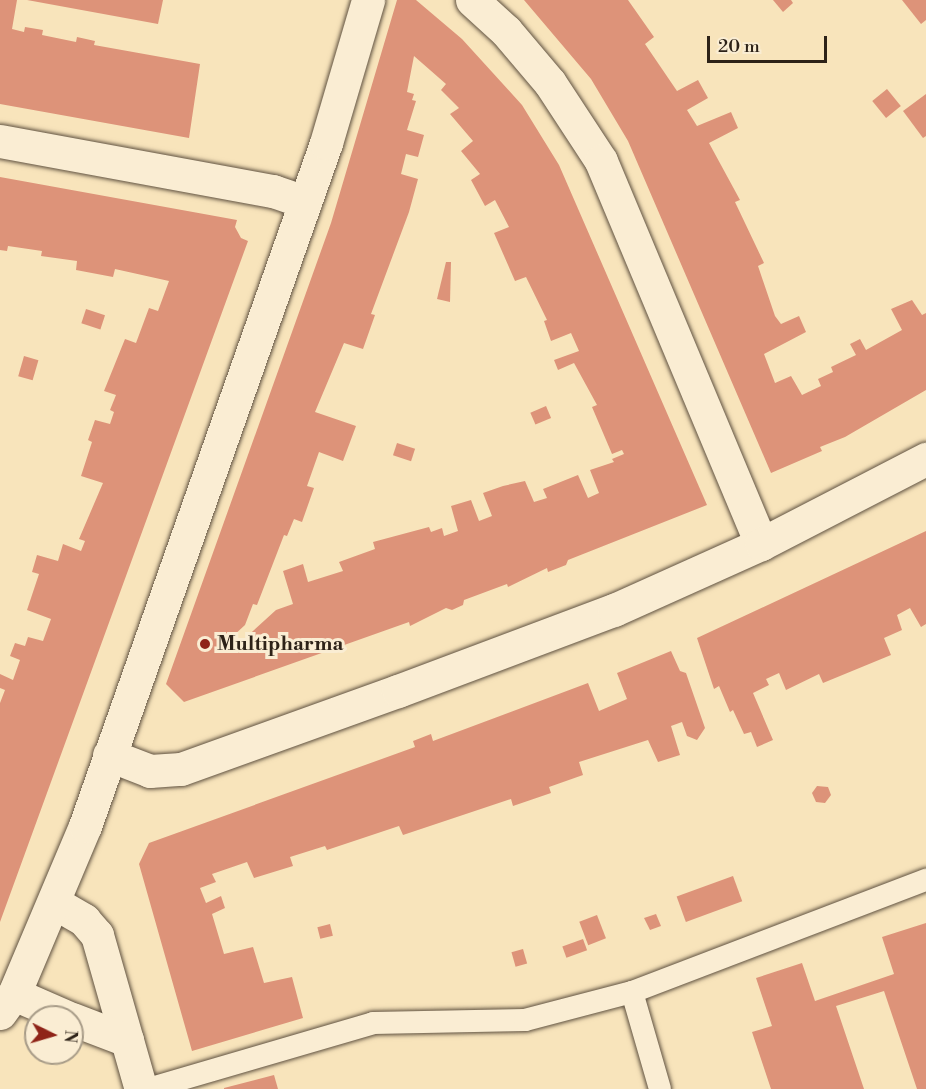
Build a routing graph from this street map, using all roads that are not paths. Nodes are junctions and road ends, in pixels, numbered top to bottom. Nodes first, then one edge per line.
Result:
1 (368, 0) edge
2 (472, 0) edge
3 (0, 141) edge
4 (304, 202) junction
5 (926, 459) edge
6 (761, 544) junction
7 (109, 755) junction
8 (926, 880) edge
9 (54, 903) junction
10 (632, 992) junction
11 (7, 1004) edge
12 (24, 1008) edge
13 (84, 1024) edge
14 (127, 1040) junction
15 (141, 1089) edge
16 (148, 1089) edge
17 (660, 1089) edge

1 - 4 street
2 - 6 street
3 - 4 street
4 - 7 street
5 - 6 street
6 - 7 street
7 - 9 street
8 - 10 lane
9 - 11 street
9 - 14 street
10 - 16 lane
10 - 17 lane
11 - 12 street
13 - 14 street
14 - 15 street

